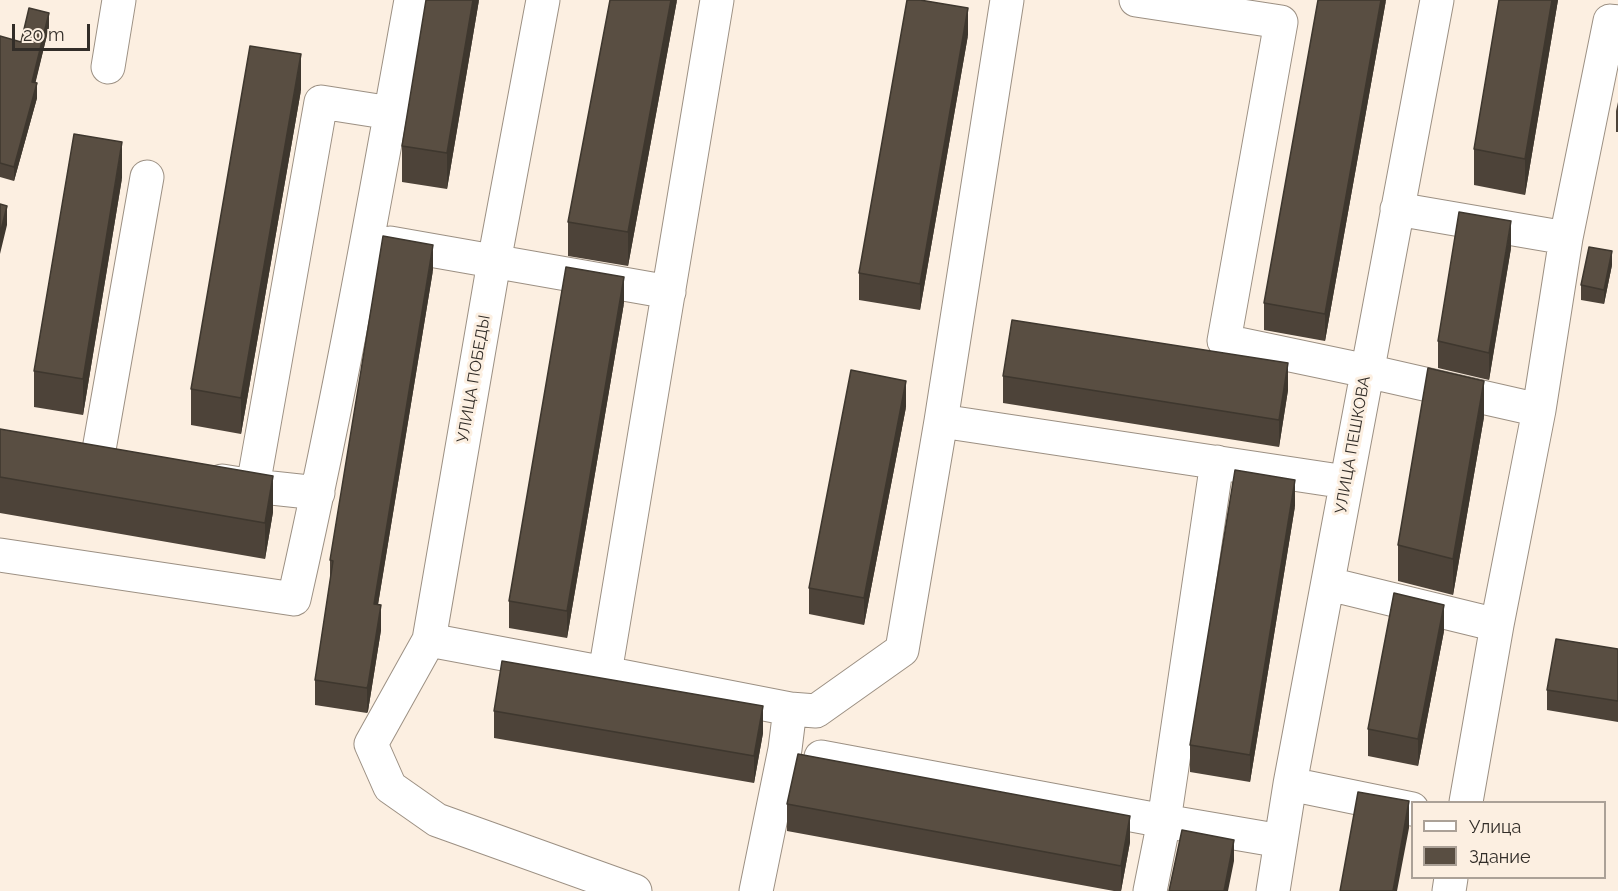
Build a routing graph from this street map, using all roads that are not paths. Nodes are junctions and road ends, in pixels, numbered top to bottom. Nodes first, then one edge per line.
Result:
1 (119, 0) edge
2 (411, 0) edge
3 (543, 0) edge
4 (717, 0) edge
5 (1007, 0) edge
6 (1137, 0) edge
7 (1437, 0) edge
8 (1283, 11) edge
9 (1618, 22) edge
10 (108, 67) dead end
11 (391, 112) junction
12 (147, 177) dead end
13 (1397, 209) junction
14 (1566, 238) junction
15 (367, 239) junction
16 (494, 262) junction
17 (669, 292) junction
18 (1367, 371) junction
19 (1539, 410) junction
20 (941, 421) junction
21 (65, 452) edge
22 (97, 461) junction
23 (1217, 462) junction
24 (131, 466) edge
25 (198, 477) edge
26 (1346, 482) junction
27 (253, 486) junction
28 (318, 493) junction
29 (0, 555) edge
30 (1329, 584) junction
31 (1497, 625) junction
32 (429, 640) junction
33 (605, 673) junction
34 (790, 709) junction
35 (821, 757) edge
36 (1290, 784) junction
37 (1466, 801) edge
38 (1411, 809) edge
39 (1164, 821) junction
40 (1281, 841) junction
41 (635, 891) edge
42 (756, 891) edge
43 (1150, 891) edge
44 (1273, 891) edge

1 - 10 street
2 - 11 street
3 - 16 street, УЛИЦА ПОБЕДЫ
4 - 17 street
5 - 20 street
6 - 8 street
7 - 13 street, УЛИЦА ПЕШКОВА
8 - 18 street
9 - 14 street
11 - 15 street
11 - 27 street
12 - 22 street
13 - 14 street
13 - 18 street, УЛИЦА ПЕШКОВА
14 - 19 street
15 - 16 street
15 - 28 street
16 - 17 street
16 - 32 street, УЛИЦА ПОБЕДЫ
17 - 33 street
18 - 19 street
18 - 26 street, УЛИЦА ПЕШКОВА
19 - 31 street
20 - 23 street
20 - 34 street
21 - 22 street
22 - 24 street
23 - 26 street
23 - 39 street
25 - 27 street
26 - 30 street, УЛИЦА ПЕШКОВА
27 - 28 street
28 - 29 street
30 - 31 street
30 - 36 street, УЛИЦА ПЕШКОВА
31 - 37 street
32 - 33 street
32 - 41 street, УЛИЦА ПОБЕДЫ
33 - 34 street
34 - 42 street
35 - 39 street
36 - 38 street
36 - 40 street, УЛИЦА ПЕШКОВА
39 - 40 street
39 - 43 street
40 - 44 street, УЛИЦА ПЕШКОВА

